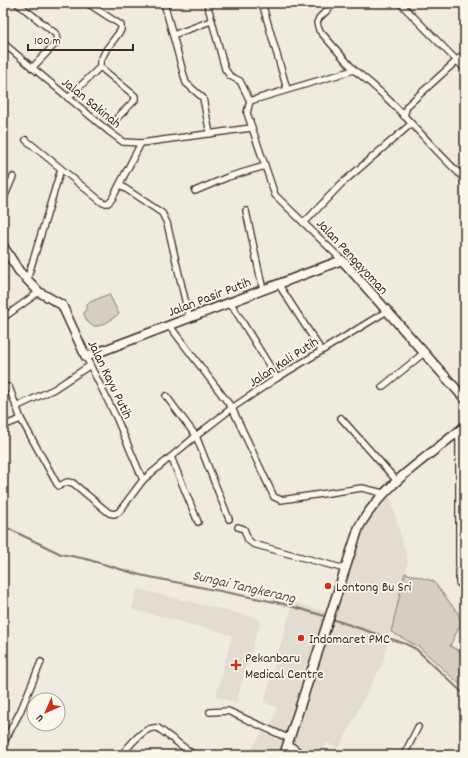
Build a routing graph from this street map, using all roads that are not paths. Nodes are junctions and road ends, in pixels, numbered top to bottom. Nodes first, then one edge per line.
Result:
1 (17, 3) edge
2 (87, 3) edge
3 (164, 3) edge
4 (207, 3) edge
5 (262, 3) edge
6 (335, 3) edge
7 (400, 3) edge
8 (212, 21) junction
9 (173, 35) junction
10 (3, 43) edge
11 (465, 53) edge
12 (457, 61) junction
13 (100, 67) junction
14 (32, 68) junction
15 (465, 68) edge
16 (354, 70) junction
17 (287, 89) junction
18 (68, 98) junction
19 (250, 101) junction
20 (404, 116) junction
21 (112, 123) dead end
22 (411, 124) junction
23 (251, 128) junction
24 (210, 134) junction
25 (26, 140) dead end
26 (142, 143) junction
27 (265, 166) junction
28 (62, 169) junction
29 (465, 169) edge
30 (460, 174) junction
31 (13, 177) dead end
32 (465, 179) edge
33 (120, 185) junction
34 (195, 191) dead end
35 (3, 200) edge
36 (246, 211) dead end
37 (304, 223) junction
38 (3, 246) edge
39 (342, 260) junction
40 (27, 280) junction
41 (279, 285) junction
42 (263, 290) junction
43 (39, 292) junction
44 (230, 302) junction
45 (387, 311) junction
46 (3, 318) edge
47 (189, 318) junction
48 (169, 325) junction
49 (321, 350) junction
50 (425, 352) junction
51 (86, 357) junction
52 (89, 366) junction
53 (277, 378) junction
54 (382, 387) dead end
55 (3, 388) edge
56 (166, 396) dead end
57 (465, 399) edge
58 (16, 407) junction
59 (232, 408) junction
60 (341, 418) dead end
61 (21, 419) junction
62 (3, 426) edge
63 (462, 428) edge
64 (196, 436) junction
65 (171, 457) junction
66 (143, 480) junction
67 (397, 481) junction
68 (383, 494) junction
69 (229, 519) dead end
70 (198, 522) dead end
71 (238, 527) dead end
72 (462, 539) edge
73 (345, 569) junction
74 (465, 588) edge
75 (41, 662) dead end
76 (210, 712) dead end
77 (418, 727) dead end
78 (289, 742) junction
79 (3, 744) edge
80 (121, 755) edge
81 (194, 755) edge
82 (284, 755) edge
83 (301, 755) edge
84 (404, 755) edge

1 - 14 street
2 - 13 street
3 - 9 street
4 - 8 street
5 - 17 street
6 - 16 street
7 - 12 street
8 - 9 street
8 - 19 street
9 - 24 street
10 - 14 street, Jalan Sakinah
11 - 12 street
12 - 15 street
12 - 20 street
13 - 18 street
13 - 21 street
14 - 18 street, Jalan Sakinah
16 - 17 street
16 - 20 street
17 - 19 street
18 - 26 street, Jalan Sakinah
19 - 23 street
20 - 22 street
22 - 30 street
22 - 37 street, Jalan Pengayoman
23 - 24 street, Jalan Sakinah
23 - 27 street
24 - 26 street, Jalan Sakinah
25 - 28 street
26 - 33 street
27 - 34 street
27 - 37 street
28 - 33 street
28 - 40 street
29 - 30 street
30 - 32 street
31 - 35 street
33 - 47 street
36 - 42 street
37 - 39 street, Jalan Pengayoman
38 - 40 street, Jalan Kayu Putih
39 - 41 street, Jalan Pasir Putih
39 - 45 street, Jalan Pengayoman
40 - 43 street, Jalan Kayu Putih
41 - 42 street, Jalan Pasir Putih
41 - 49 street
42 - 44 street, Jalan Pasir Putih
43 - 46 street
43 - 51 street, Jalan Kayu Putih
44 - 47 street, Jalan Pasir Putih
44 - 53 street
45 - 49 street, Jalan Kali Putih
45 - 50 street, Jalan Pengayoman
47 - 48 street, Jalan Pasir Putih
48 - 51 street, Jalan Pasir Putih
48 - 59 street
49 - 53 street, Jalan Kali Putih
50 - 54 street
50 - 57 street, Jalan Pengayoman
51 - 52 street, Jalan Kayu Putih
52 - 58 street
52 - 66 street, Jalan Kayu Putih
53 - 59 street, Jalan Kali Putih
55 - 58 street
56 - 64 street
58 - 61 street
59 - 64 street, Jalan Kali Putih
59 - 68 street
60 - 67 street
61 - 62 street
61 - 66 street
63 - 67 street
63 - 72 street
64 - 65 street
64 - 69 street
65 - 66 street
65 - 70 street
67 - 68 street
68 - 73 street
71 - 73 street
72 - 74 street
73 - 78 street
75 - 79 street
76 - 78 street
77 - 84 street
78 - 82 street
78 - 83 street
80 - 81 street

